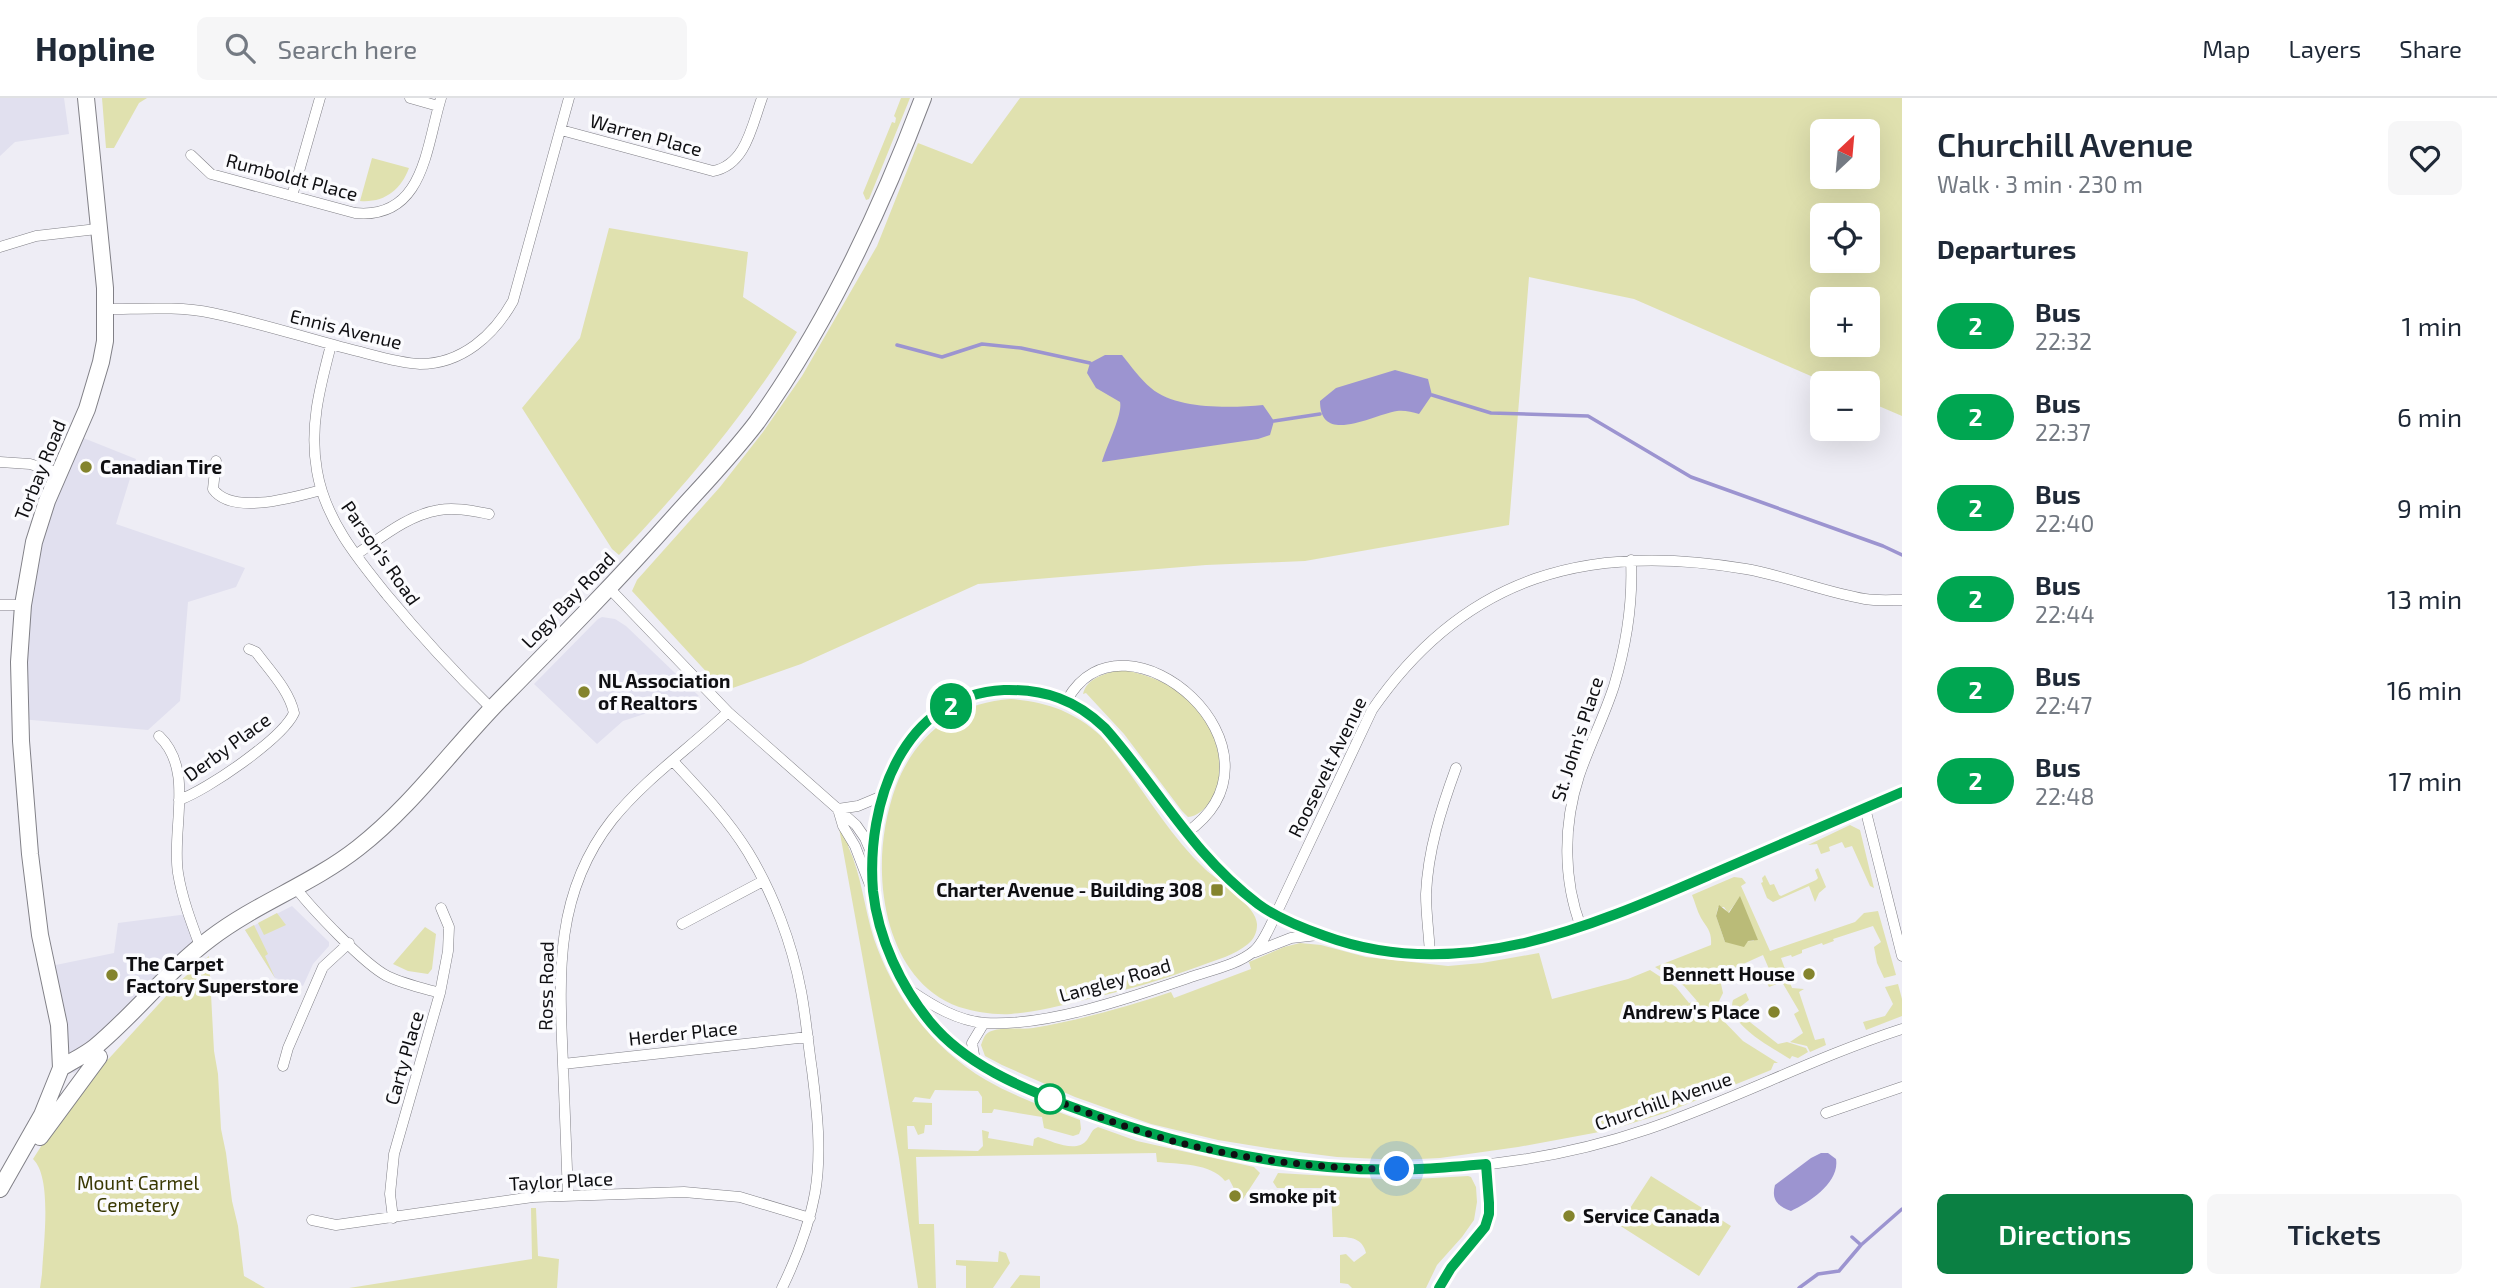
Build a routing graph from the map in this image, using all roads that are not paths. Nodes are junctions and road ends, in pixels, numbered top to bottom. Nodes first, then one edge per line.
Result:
1 (320, 98) edge
2 (410, 98) edge
3 (569, 98) edge
4 (762, 98) edge
5 (923, 98) edge
6 (85, 101) edge
7 (439, 102) edge
8 (561, 130) junction
9 (191, 155) dead end
10 (292, 196) junction
11 (97, 229) junction
12 (0, 247) edge
13 (106, 309) junction
14 (331, 345) junction
15 (216, 461) dead end
16 (0, 462) edge
17 (59, 472) junction
18 (321, 490) junction
19 (488, 514) dead end
20 (357, 554) junction
21 (1631, 561) junction
22 (609, 588) junction
23 (1902, 600) edge
24 (0, 605) edge
25 (23, 605) junction
26 (249, 649) dead end
27 (1068, 700) junction
28 (492, 709) junction
29 (728, 712) junction
30 (159, 736) dead end
31 (673, 761) junction
32 (1456, 768) dead end
33 (1902, 792) edge
34 (882, 796) junction
35 (179, 800) junction
36 (1865, 808) junction
37 (838, 809) junction
38 (1186, 834) junction
39 (872, 859) junction
40 (763, 881) junction
41 (295, 887) junction
42 (873, 893) junction
43 (442, 908) dead end
44 (1276, 914) junction
45 (682, 924) dead end
46 (1581, 928) junction
47 (1321, 935) junction
48 (349, 943) junction
49 (200, 946) junction
50 (1251, 953) junction
51 (1430, 954) junction
52 (1902, 956) edge
53 (908, 989) junction
54 (440, 993) junction
55 (984, 1023) junction
56 (59, 1025) junction
57 (120, 1025) junction
58 (1902, 1029) edge
59 (808, 1037) junction
60 (105, 1038) junction
61 (99, 1057) junction
62 (975, 1061) junction
63 (563, 1064) junction
64 (283, 1066) dead end
65 (61, 1068) junction
66 (1902, 1087) edge
67 (1826, 1113) dead end
68 (22, 1152) junction
69 (1486, 1164) junction
70 (0, 1189) edge
71 (568, 1196) junction
72 (393, 1218) junction
73 (810, 1218) junction
74 (312, 1220) dead end
75 (782, 1288) edge
76 (1439, 1288) edge

1 - 10 street
2 - 7 street
3 - 8 street, Ennis Avenue
4 - 8 street, Warren Place
5 - 22 main road, Logy Bay Road
6 - 11 main road, Torbay Road
7 - 10 street, Rumboldt Place
8 - 14 street, Ennis Avenue
9 - 10 street, Rumboldt Place
11 - 12 street
11 - 13 main road, Torbay Road
13 - 14 street, Ennis Avenue
13 - 17 main road, Torbay Road
14 - 18 street, Parson's Road
15 - 18 street
16 - 17 street
17 - 25 main road, Torbay Road
18 - 20 street, Parson's Road
19 - 20 street
20 - 28 street, Parson's Road
21 - 23 street, Roosevelt Avenue
21 - 44 street, Roosevelt Avenue
21 - 46 street, St. John's Place
22 - 28 main road, Logy Bay Road
22 - 29 street
24 - 25 street
25 - 56 main road, Torbay Road
26 - 35 street, Derby Place
27 - 34 street
27 - 38 street
27 - 38 street
28 - 41 main road, Logy Bay Road
29 - 31 street, Ross Road
29 - 37 street
30 - 35 street
31 - 40 street
31 - 63 street, Ross Road
32 - 51 street
33 - 36 street
34 - 37 street
34 - 39 street
35 - 49 street
36 - 46 street
36 - 52 street
37 - 39 street
37 - 42 street
38 - 44 street
39 - 42 street
40 - 45 street
40 - 59 street
41 - 48 street
41 - 49 main road, Logy Bay Road
42 - 53 street, Churchill Avenue
43 - 54 street, Carty Place
44 - 47 street
44 - 50 street
46 - 51 street
47 - 50 street, Langley Road
47 - 51 street
48 - 54 street
48 - 64 street
49 - 57 main road, Logy Bay Road
50 - 55 street, Langley Road
53 - 55 street, Langley Road
53 - 62 street, Churchill Avenue
54 - 72 street, Carty Place
55 - 62 street
56 - 60 main road
56 - 65 main road, Torbay Road
57 - 60 main road, Logy Bay Road
57 - 61 main road, Logy Bay Road
58 - 69 street, Churchill Avenue
59 - 63 street, Herder Place
59 - 73 street
60 - 65 main road, Logy Bay Road
61 - 65 main road
61 - 68 main road, Logy Bay Road
62 - 69 street, Churchill Avenue
63 - 71 street, Ross Road
65 - 68 main road
66 - 67 street
68 - 70 main road
69 - 76 street
71 - 72 street, Taylor Place
71 - 73 street, Taylor Place
72 - 74 street, Taylor Place
73 - 75 street

